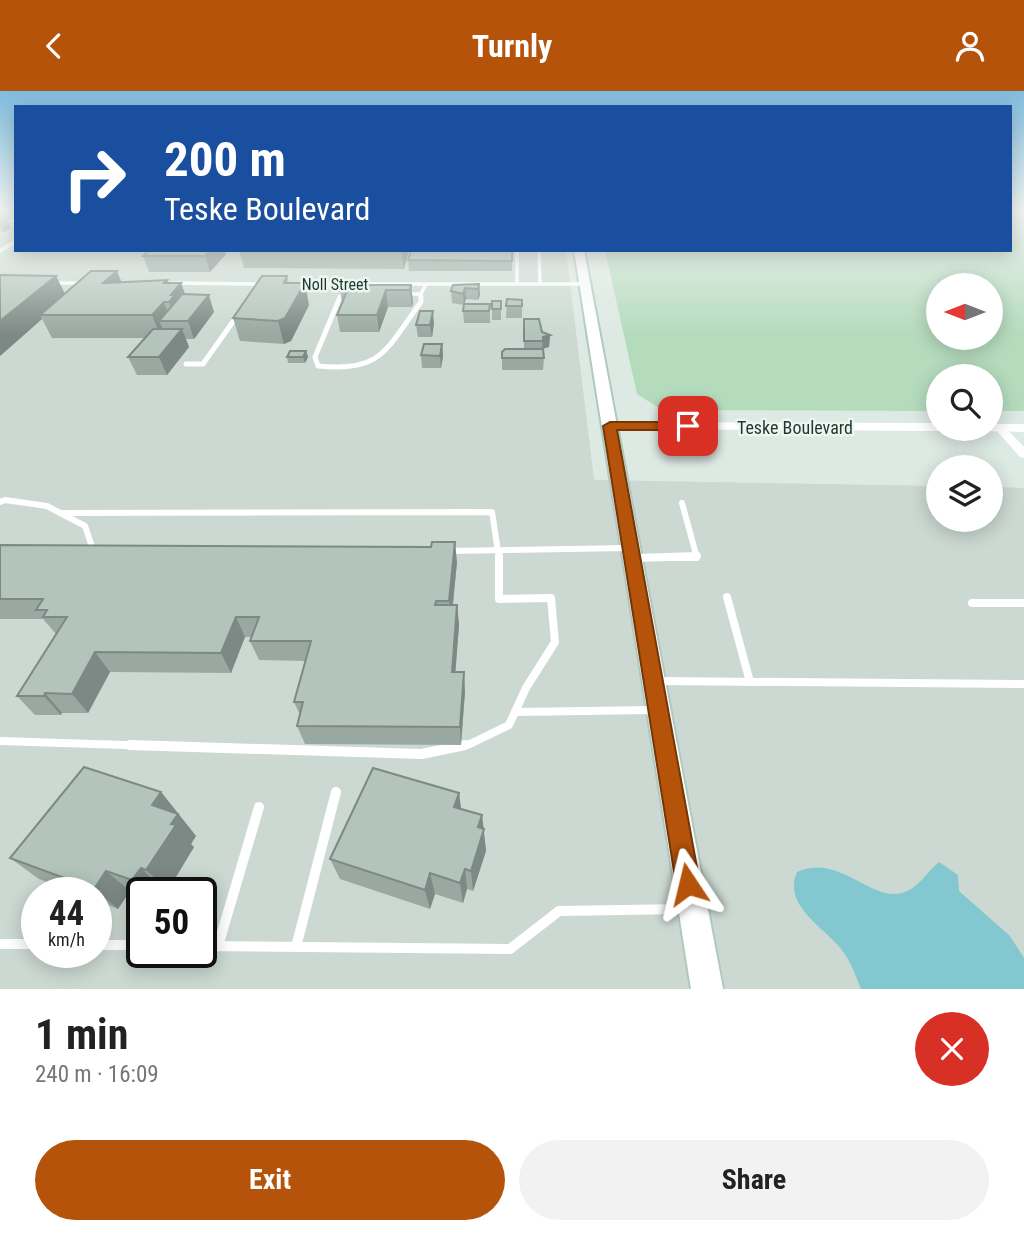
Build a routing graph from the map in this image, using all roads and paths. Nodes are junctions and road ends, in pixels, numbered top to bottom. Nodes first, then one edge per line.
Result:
1 (517, 252) edge
2 (539, 252) edge
3 (579, 252) edge
4 (42, 283) edge
5 (84, 283) edge
6 (165, 283) edge
7 (259, 284) junction
8 (271, 284) edge
9 (296, 284) edge
10 (346, 284) junction
11 (426, 284) junction
12 (517, 284) junction
13 (540, 284) junction
14 (585, 284) junction
15 (253, 293) edge
16 (342, 293) junction
17 (349, 294) edge
18 (397, 294) edge
19 (421, 294) junction
20 (240, 311) edge
21 (186, 364) dead end
22 (610, 426) junction
23 (926, 427) edge
24 (1003, 428) edge
25 (1024, 428) edge
26 (1003, 435) edge
27 (1024, 454) edge
28 (0, 502) edge
29 (682, 503) dead end
30 (60, 513) junction
31 (499, 550) junction
32 (105, 551) edge
33 (433, 551) edge
34 (630, 553) junction
35 (727, 597) dead end
36 (972, 603) dead end
37 (1024, 603) edge
38 (652, 681) junction
39 (750, 682) junction
40 (1024, 684) edge
41 (658, 711) junction
42 (515, 712) junction
43 (0, 741) edge
44 (337, 792) dead end
45 (259, 807) dead end
46 (692, 908) junction
47 (0, 944) edge
48 (21, 944) edge
49 (218, 946) joint
50 (296, 947) junction
51 (707, 989) edge

1 - 12 lane
2 - 13 lane
3 - 14 main road
4 - 5 lane
6 - 7 lane
7 - 8 lane
7 - 15 lane
9 - 10 lane, Noll Street
10 - 11 lane, Noll Street
10 - 16 lane
11 - 12 lane, Noll Street
11 - 19 lane
12 - 13 lane, Noll Street
13 - 14 lane, Noll Street
14 - 22 main road
16 - 17 lane
16 - 19 lane
18 - 19 lane
20 - 21 lane
22 - 23 street, Teske Boulevard
22 - 34 main road
24 - 25 street
26 - 27 street
28 - 30 lane
29 - 34 lane
30 - 31 lane
30 - 32 lane
31 - 33 lane
31 - 34 lane
31 - 42 lane
34 - 38 main road
35 - 39 lane
36 - 37 lane
38 - 39 lane
38 - 41 main road
39 - 40 lane
41 - 42 lane
41 - 46 main road
42 - 43 lane
44 - 50 lane
45 - 49 lane
46 - 50 lane
46 - 51 main road
47 - 48 lane
49 - 50 lane

